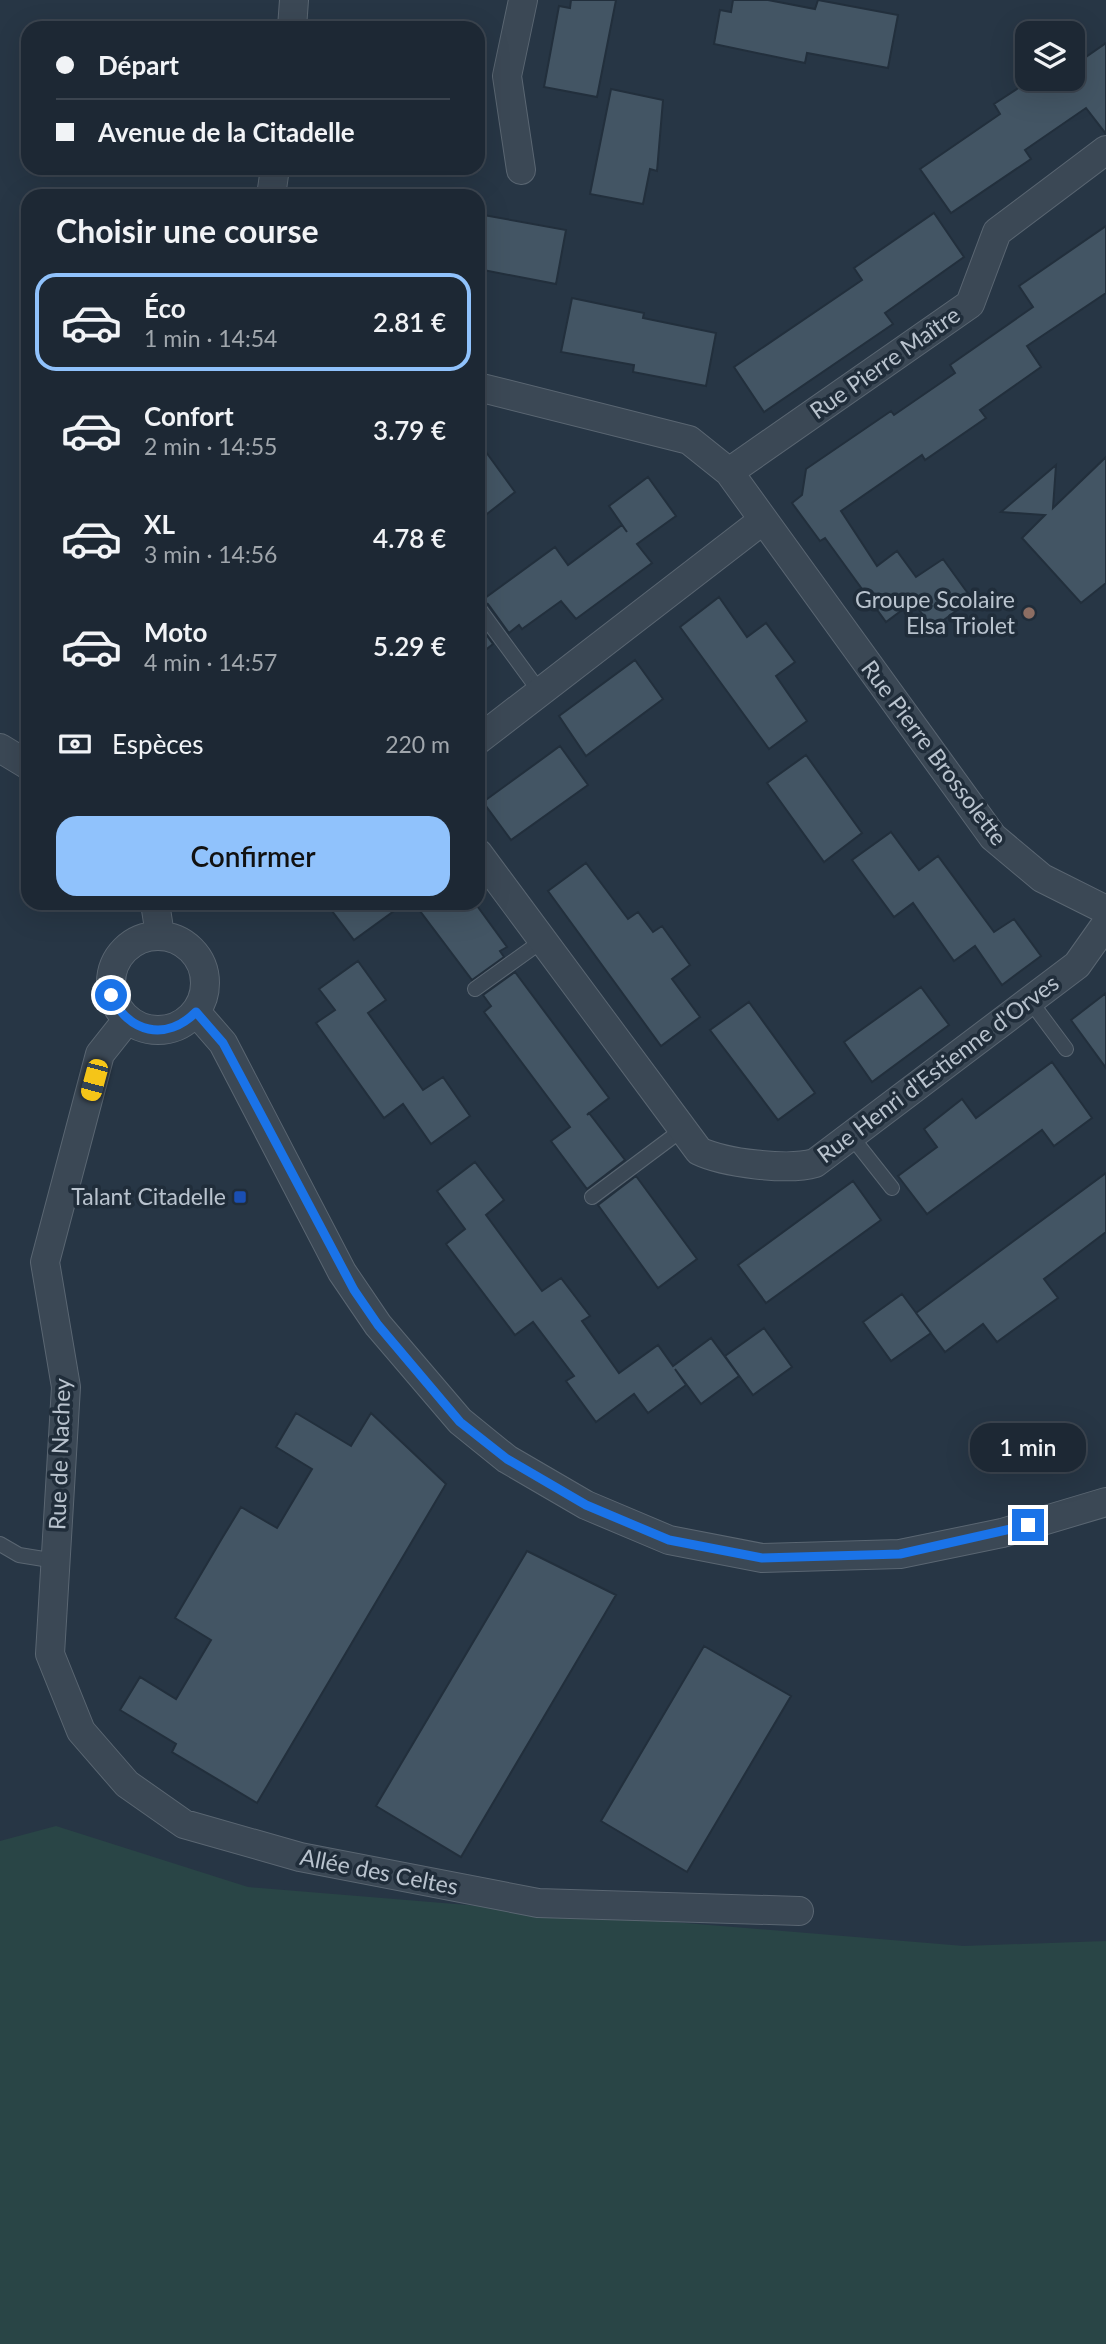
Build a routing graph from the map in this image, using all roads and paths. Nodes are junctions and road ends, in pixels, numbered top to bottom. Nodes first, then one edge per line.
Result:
1 (294, 0) edge
2 (523, 0) edge
3 (292, 21) edge
4 (1106, 150) edge
5 (522, 170) dead end
6 (485, 389) edge
7 (729, 472) junction
8 (763, 520) junction
9 (485, 617) edge
10 (540, 692) junction
11 (485, 735) edge
12 (0, 748) edge
13 (21, 761) edge
14 (485, 863) edge
15 (156, 910) edge
16 (1106, 911) edge
17 (1106, 924) edge
18 (160, 936) junction
19 (542, 941) junction
20 (475, 989) dead end
21 (1031, 1002) junction
22 (196, 1012) junction
23 (127, 1020) junction
24 (1066, 1049) dead end
25 (683, 1129) junction
26 (851, 1136) junction
27 (892, 1188) dead end
28 (592, 1197) dead end
29 (1106, 1502) edge
30 (0, 1544) edge
31 (56, 1561) junction
32 (50, 1654) joint
33 (799, 1911) dead end

1 - 3 street
2 - 5 street
4 - 7 street, Rue Pierre Maître
6 - 7 street, Rue Pierre Brossolette
7 - 8 street, Rue Pierre Brossolette
8 - 10 street
8 - 16 street, Rue Pierre Brossolette
9 - 10 lane
10 - 11 street
12 - 13 street
14 - 19 street, Rue Henri d'Estienne d'Orves
15 - 18 street
17 - 21 street, Rue Henri d'Estienne d'Orves
18 - 22 street
18 - 23 street
19 - 20 lane
19 - 25 street, Rue Henri d'Estienne d'Orves
21 - 24 lane
21 - 26 street, Rue Henri d'Estienne d'Orves
22 - 23 street
22 - 29 street
23 - 31 street, Rue de Nachey
25 - 26 street, Rue Henri d'Estienne d'Orves
25 - 28 lane
26 - 27 lane
30 - 31 lane
31 - 32 street, Rue de Nachey
32 - 33 street, Allée des Celtes

